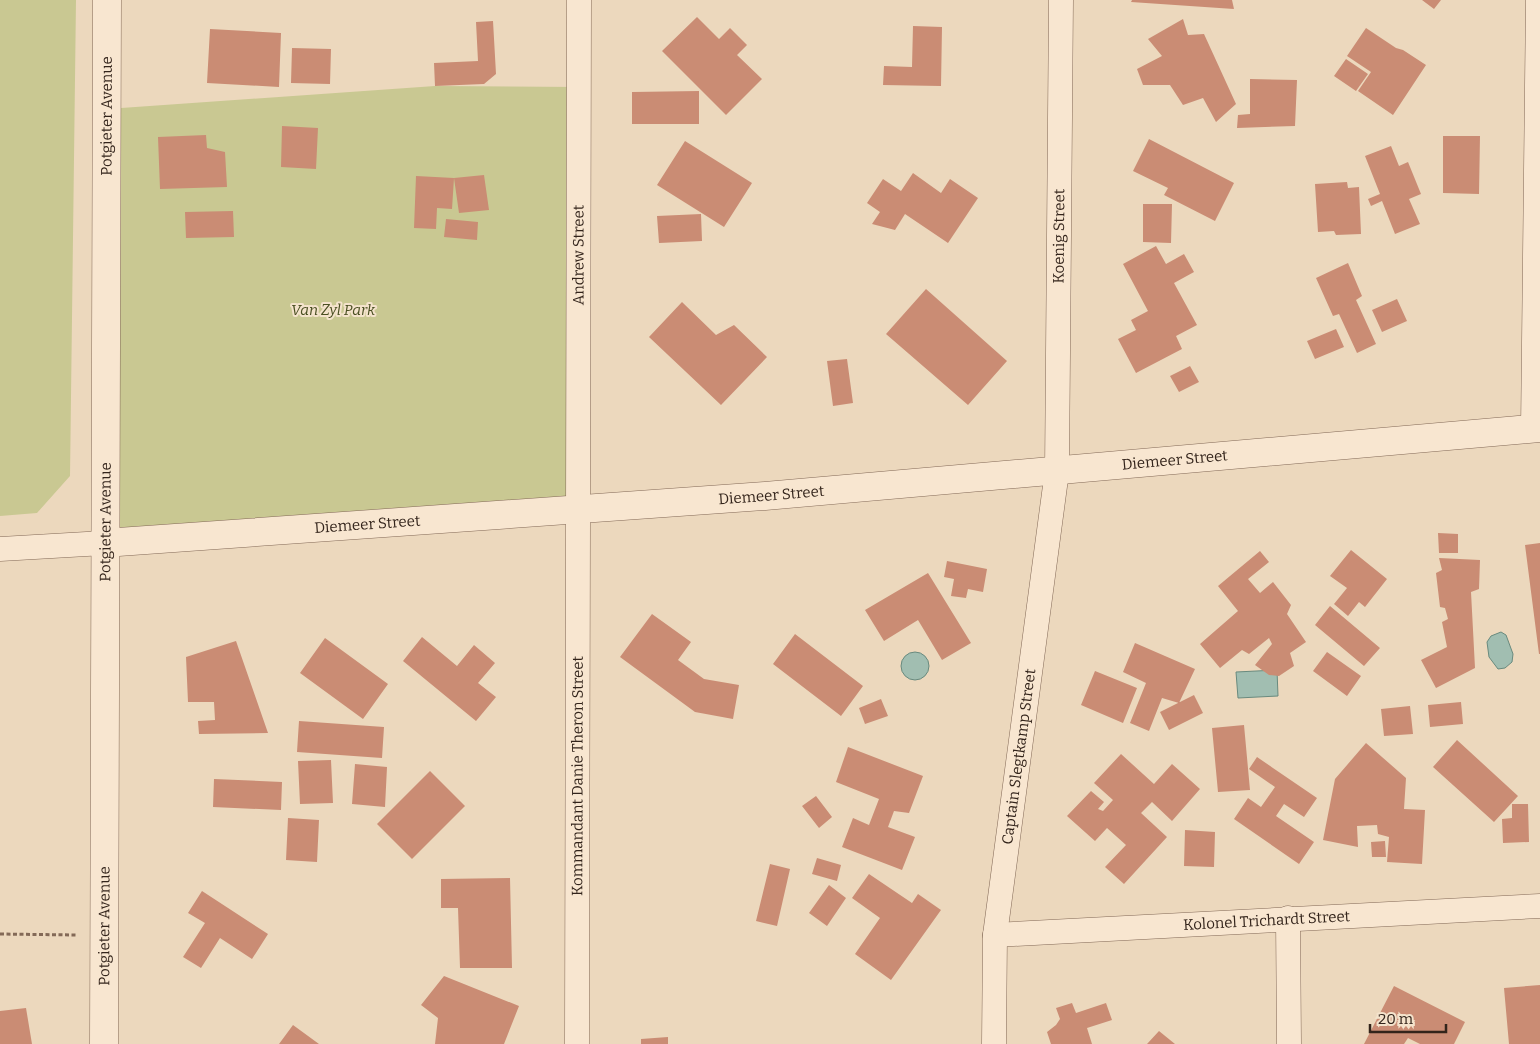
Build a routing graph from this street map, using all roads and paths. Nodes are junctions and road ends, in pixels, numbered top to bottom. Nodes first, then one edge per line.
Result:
1 (107, 0) edge
2 (579, 0) edge
3 (1061, 0) edge
4 (1538, 0) edge
5 (1537, 428) edge
6 (1057, 471) junction
7 (577, 509) junction
8 (104, 543) junction
9 (0, 550) edge
10 (1540, 906) edge
11 (1288, 918) junction
12 (0, 934) edge
13 (104, 935) junction
14 (995, 935) junction
15 (104, 1044) edge
16 (577, 1044) edge
17 (994, 1044) edge
18 (1289, 1044) edge

1 - 8 street, Potgieter Avenue
2 - 7 street, Andrew Street
3 - 6 street, Koenig Street
4 - 5 street
5 - 6 street, Diemeer Street
6 - 7 street, Diemeer Street
6 - 14 street, Captain Slegtkamp Street
7 - 8 street, Diemeer Street
7 - 16 street, Kommandant Danie Theron Street
8 - 9 street, Diemeer Street
8 - 13 street, Potgieter Avenue
10 - 11 street, Kolonel Trichardt Street
11 - 14 street, Kolonel Trichardt Street
11 - 18 street
12 - 13 path
13 - 15 street, Potgieter Avenue
14 - 17 street, Captain Slegtkamp Street

